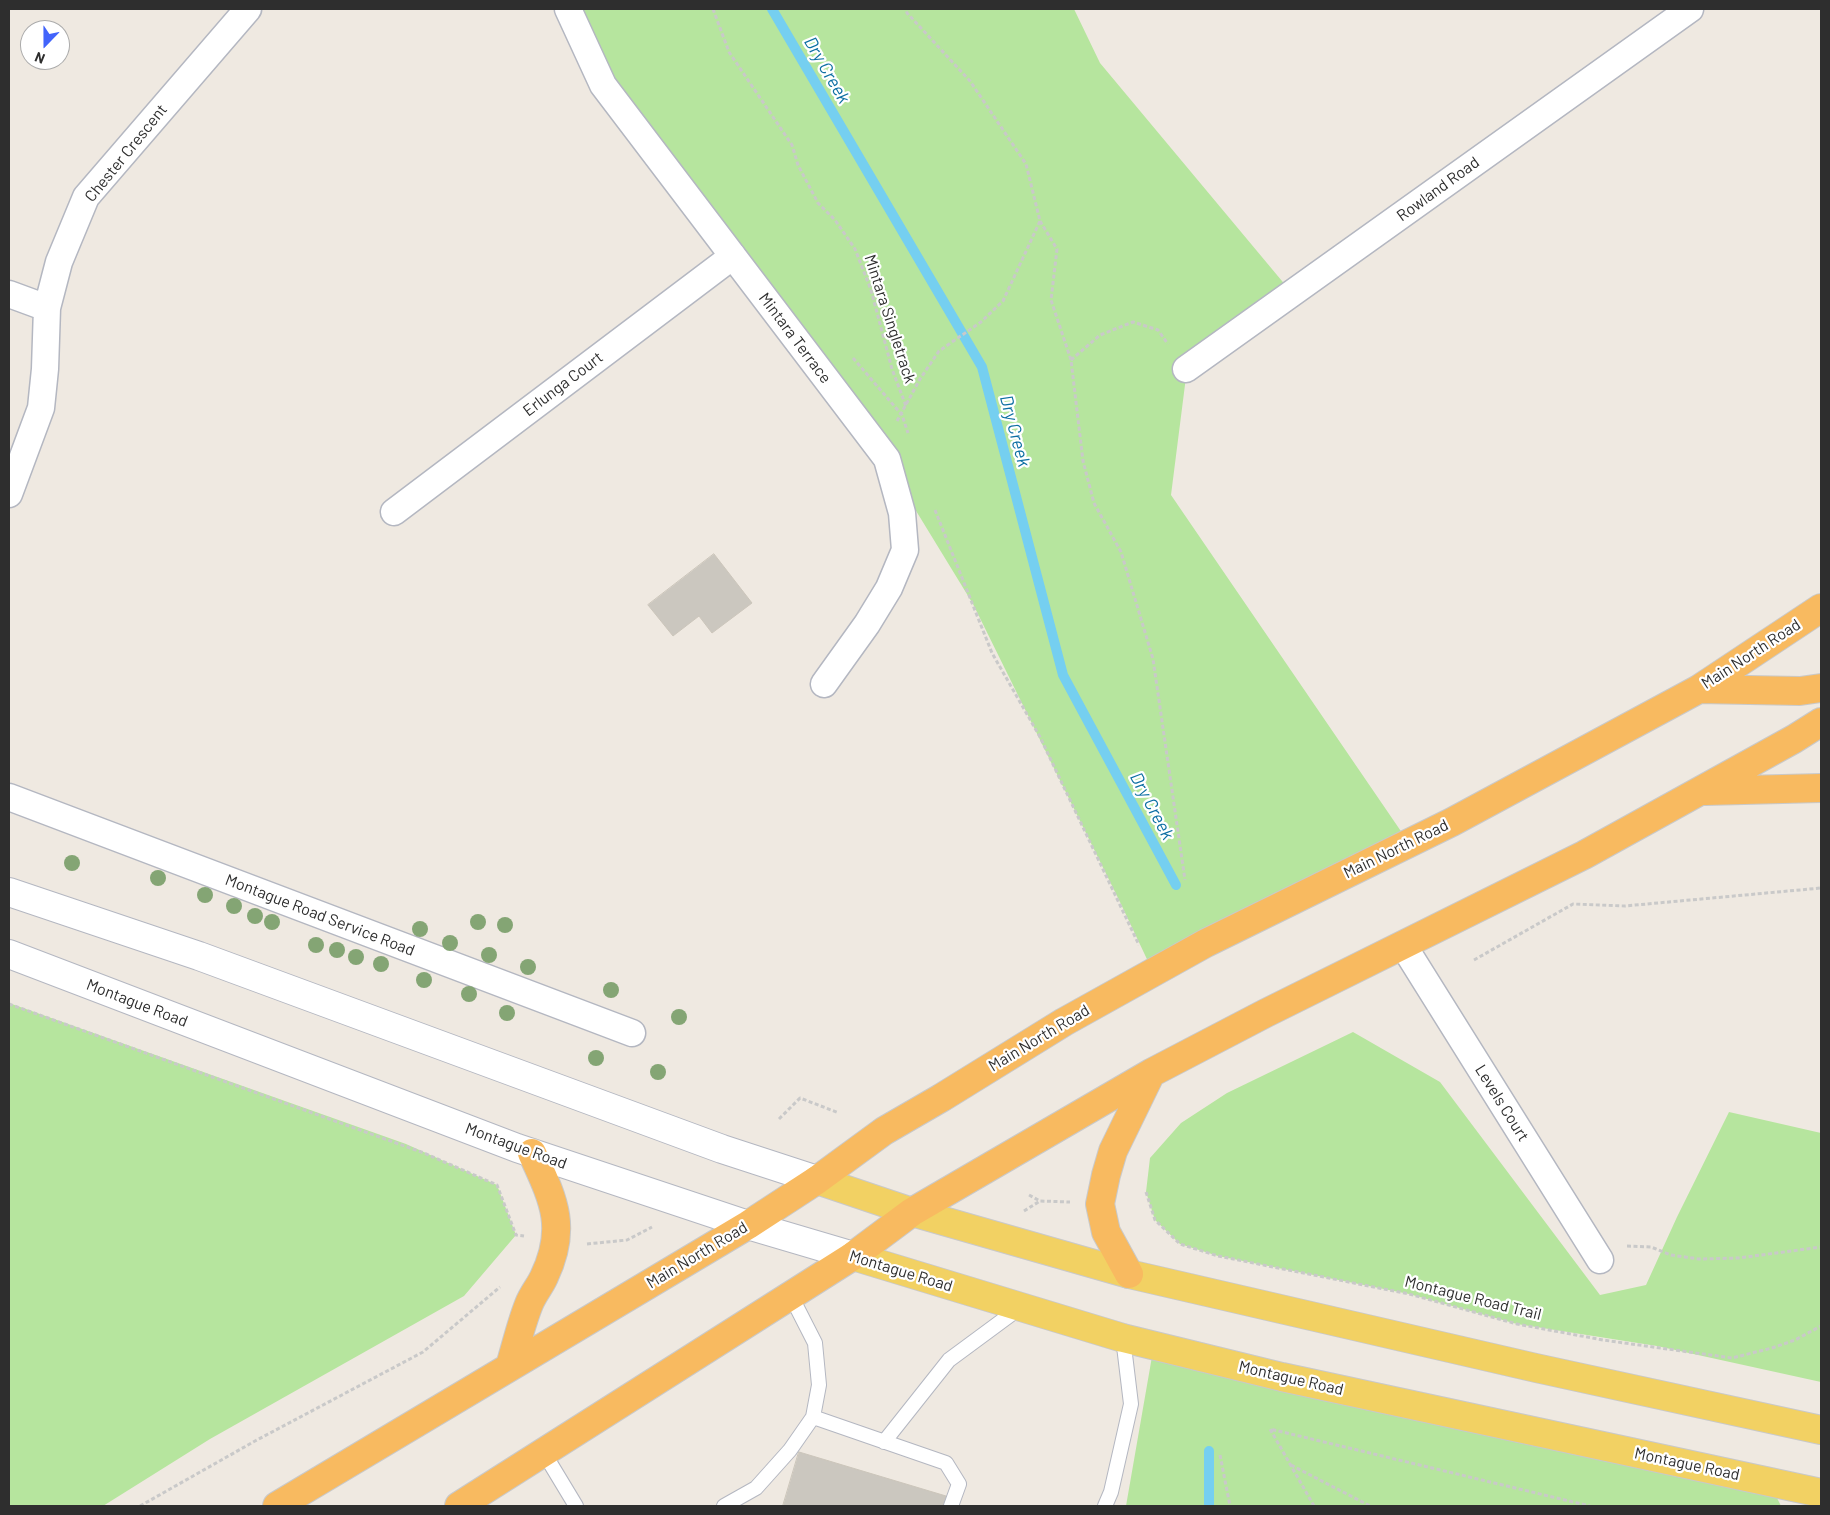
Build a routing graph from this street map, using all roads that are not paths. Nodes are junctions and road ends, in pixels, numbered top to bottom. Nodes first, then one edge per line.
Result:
1 (248, 9) edge
2 (568, 9) edge
3 (1690, 9) edge
4 (733, 256) junction
5 (9, 294) edge
6 (47, 308) junction
7 (1186, 369) road end
8 (9, 494) edge
9 (394, 512) dead end
10 (1821, 608) edge
11 (824, 684) dead end
12 (1821, 688) edge
13 (1699, 689) junction
14 (1821, 722) edge
15 (1821, 788) edge
16 (1699, 791) junction
17 (9, 797) edge
18 (9, 892) edge
19 (1404, 945) junction
20 (9, 954) edge
21 (632, 1033) dead end
22 (1151, 1073) junction
23 (532, 1153) junction
24 (817, 1180) junction
25 (912, 1212) junction
26 (748, 1225) junction
27 (854, 1256) junction
28 (1600, 1260) dead end
29 (1130, 1274) junction
30 (790, 1296) junction
31 (1024, 1308) junction
32 (1122, 1338) junction
33 (510, 1366) junction
34 (813, 1417) junction
35 (1821, 1430) edge
36 (884, 1442) junction
37 (544, 1453) junction
38 (1821, 1493) edge
39 (277, 1506) edge
40 (459, 1506) edge
41 (576, 1506) edge
42 (724, 1506) edge
43 (951, 1506) edge
44 (1105, 1506) edge

1 - 6 street, Chester Crescent
2 - 4 street, Mintara Terrace
3 - 7 street, Rowland Road
4 - 9 street, Erlunga Court
4 - 11 street, Mintara Terrace
5 - 6 street
6 - 8 street, Chester Crescent
10 - 13 highway, Main North Road
12 - 13 highway
13 - 24 highway, Main North Road
14 - 16 highway
15 - 16 highway
16 - 19 highway
17 - 21 street, Montague Road Service Road
18 - 24 main road
19 - 22 highway
19 - 28 street, Levels Court
20 - 23 main road, Montague Road
22 - 25 highway
22 - 29 highway
23 - 26 main road, Montague Road
23 - 33 highway
24 - 25 main road
24 - 26 highway, Main North Road
25 - 27 highway
25 - 29 main road
26 - 27 main road, Montague Road
26 - 33 highway, Main North Road
27 - 30 highway
27 - 31 main road, Montague Road
29 - 35 main road
30 - 34 lane
30 - 37 highway
31 - 32 main road, Montague Road
31 - 36 lane
32 - 38 main road, Montague Road
32 - 44 lane
33 - 39 highway, Main North Road
34 - 36 lane
34 - 42 lane
36 - 43 lane
37 - 40 highway
37 - 41 lane

